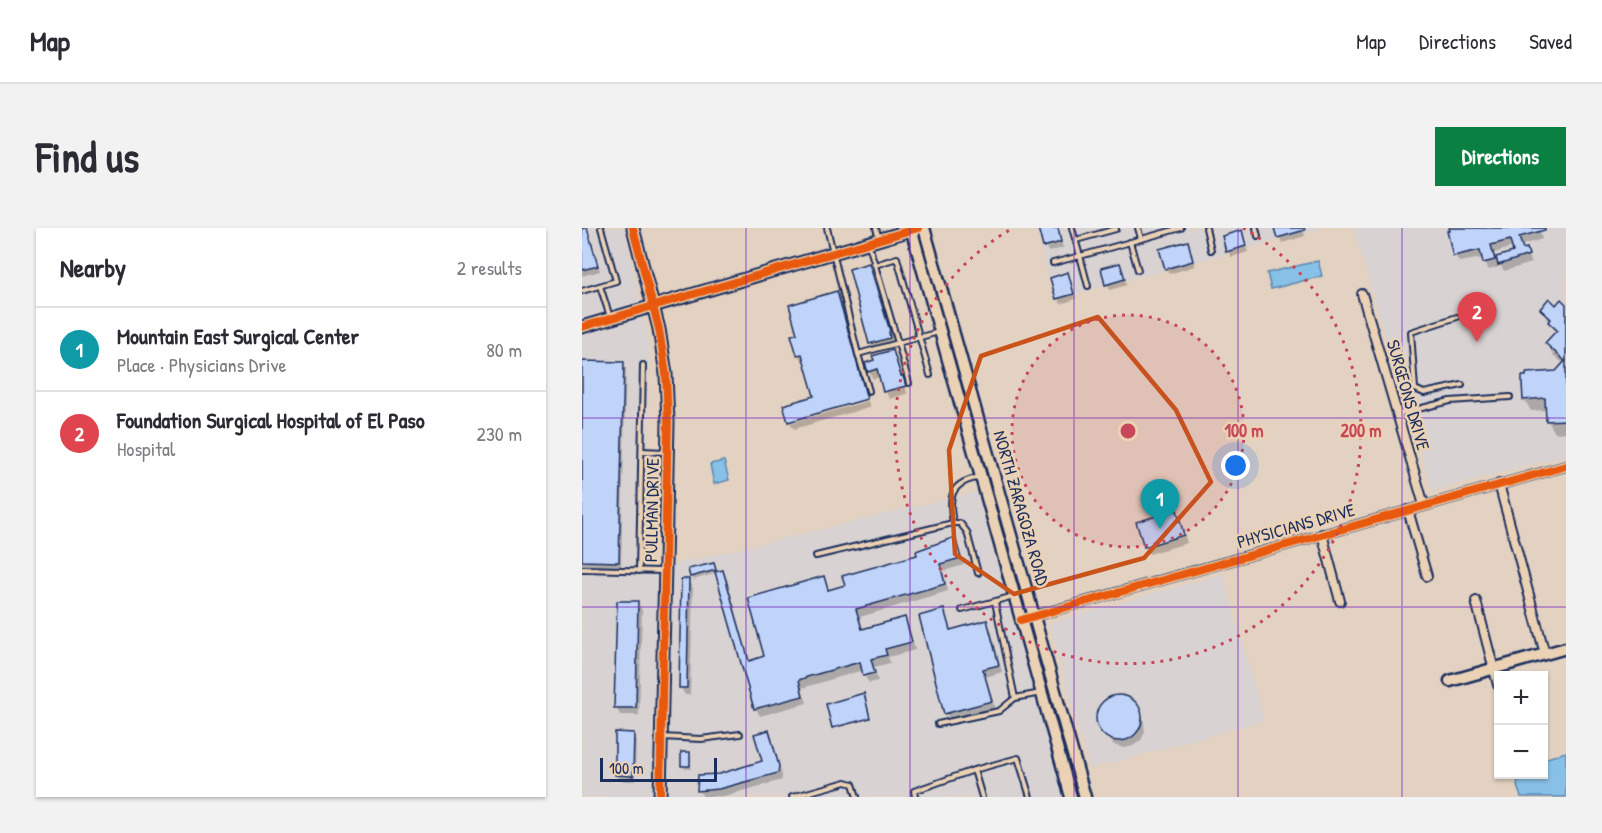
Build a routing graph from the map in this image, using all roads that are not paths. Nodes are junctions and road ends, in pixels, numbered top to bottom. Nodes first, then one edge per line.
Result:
1 (601, 228) edge
2 (633, 228) edge
3 (827, 228) edge
4 (876, 228) edge
5 (924, 228) edge
6 (1072, 228) edge
7 (1138, 228) edge
8 (1181, 228) edge
9 (1206, 228) edge
10 (1256, 228) edge
11 (913, 229) edge
12 (1116, 229) edge
13 (1258, 236) dead end
14 (1141, 239) junction
15 (1076, 240) junction
16 (874, 241) junction
17 (1130, 242) junction
18 (1211, 250) dead end
19 (834, 254) junction
20 (1080, 256) junction
21 (1053, 263) dead end
22 (875, 265) junction
23 (1138, 270) dead end
24 (600, 286) junction
25 (1088, 286) dead end
26 (582, 291) edge
27 (1362, 294) dead end
28 (653, 307) junction
29 (1457, 317) dead end
30 (610, 319) junction
31 (582, 327) edge
32 (940, 332) junction
33 (920, 337) junction
34 (898, 343) junction
35 (858, 354) junction
36 (644, 366) dead end
37 (930, 375) dead end
38 (909, 383) dead end
39 (1462, 385) dead end
40 (869, 391) dead end
41 (1509, 396) dead end
42 (962, 407) junction
43 (1398, 414) junction
44 (981, 428) junction
45 (642, 451) junction
46 (668, 452) junction
47 (1566, 466) edge
48 (981, 476) junction
49 (1499, 484) junction
50 (1424, 505) junction
51 (1408, 510) junction
52 (952, 524) junction
53 (1322, 534) junction
54 (816, 556) dead end
55 (582, 569) edge
56 (639, 571) junction
57 (665, 572) junction
58 (978, 573) dead end
59 (1427, 576) dead end
60 (1015, 595) junction
61 (1340, 601) dead end
62 (1476, 601) dead end
63 (995, 602) junction
64 (962, 610) dead end
65 (1034, 616) junction
66 (1021, 620) junction
67 (1566, 648) edge
68 (1545, 654) junction
69 (1494, 668) junction
70 (1495, 671) edge
71 (1450, 681) dead end
72 (1041, 692) junction
73 (1015, 698) junction
74 (938, 724) dead end
75 (1066, 729) junction
76 (740, 734) dead end
77 (661, 737) junction
78 (974, 770) junction
79 (660, 797) edge
80 (792, 797) edge
81 (857, 797) edge
82 (915, 797) edge
83 (982, 797) edge
84 (1030, 797) edge
85 (1071, 797) edge
86 (1085, 797) edge

1 - 24 lane
2 - 28 main road, PULLMAN DRIVE
3 - 19 lane
4 - 16 lane
5 - 44 main road, NORTH ZARAGOZA ROAD
6 - 15 lane
7 - 14 lane
8 - 14 lane
9 - 18 lane
10 - 13 lane
11 - 16 main road
11 - 32 main road, NORTH ZARAGOZA ROAD
12 - 15 lane
14 - 17 lane
15 - 20 lane
16 - 19 main road
16 - 22 lane
17 - 20 lane
17 - 23 lane
19 - 28 main road
19 - 35 lane
20 - 21 lane
20 - 25 lane
22 - 33 lane
22 - 34 lane
24 - 26 lane
24 - 30 lane
27 - 43 street, SURGEONS DRIVE
28 - 30 main road
28 - 46 main road, PULLMAN DRIVE
29 - 39 lane
30 - 31 main road
32 - 33 lane
32 - 42 main road, NORTH ZARAGOZA ROAD
33 - 34 lane
33 - 37 lane
34 - 35 lane
34 - 38 lane
35 - 40 lane
36 - 45 lane
41 - 43 lane
42 - 44 main road
42 - 48 main road, NORTH ZARAGOZA ROAD
43 - 50 street, SURGEONS DRIVE
44 - 65 main road, NORTH ZARAGOZA ROAD
45 - 46 lane
45 - 56 lane
46 - 57 main road, PULLMAN DRIVE
47 - 49 street, PHYSICIANS DRIVE
48 - 52 lane
48 - 60 main road, NORTH ZARAGOZA ROAD
49 - 50 street, PHYSICIANS DRIVE
49 - 68 street
50 - 51 street, PHYSICIANS DRIVE
51 - 53 street, PHYSICIANS DRIVE
51 - 59 street
52 - 54 lane
52 - 58 lane
53 - 61 street
53 - 65 street, PHYSICIANS DRIVE
55 - 56 lane
56 - 57 lane
57 - 77 main road, PULLMAN DRIVE
60 - 63 lane
60 - 66 main road, NORTH ZARAGOZA ROAD
62 - 69 street
63 - 64 lane
63 - 73 lane
65 - 66 street, PHYSICIANS DRIVE
65 - 75 main road, NORTH ZARAGOZA ROAD
66 - 72 main road, NORTH ZARAGOZA ROAD
67 - 68 main road
68 - 69 main road
69 - 70 street
69 - 71 main road
72 - 73 lane
72 - 75 main road
72 - 85 main road, NORTH ZARAGOZA ROAD
73 - 74 lane
75 - 86 main road, NORTH ZARAGOZA ROAD
76 - 77 lane
77 - 79 main road, PULLMAN DRIVE
78 - 82 lane
78 - 83 lane
78 - 84 lane
80 - 81 lane

